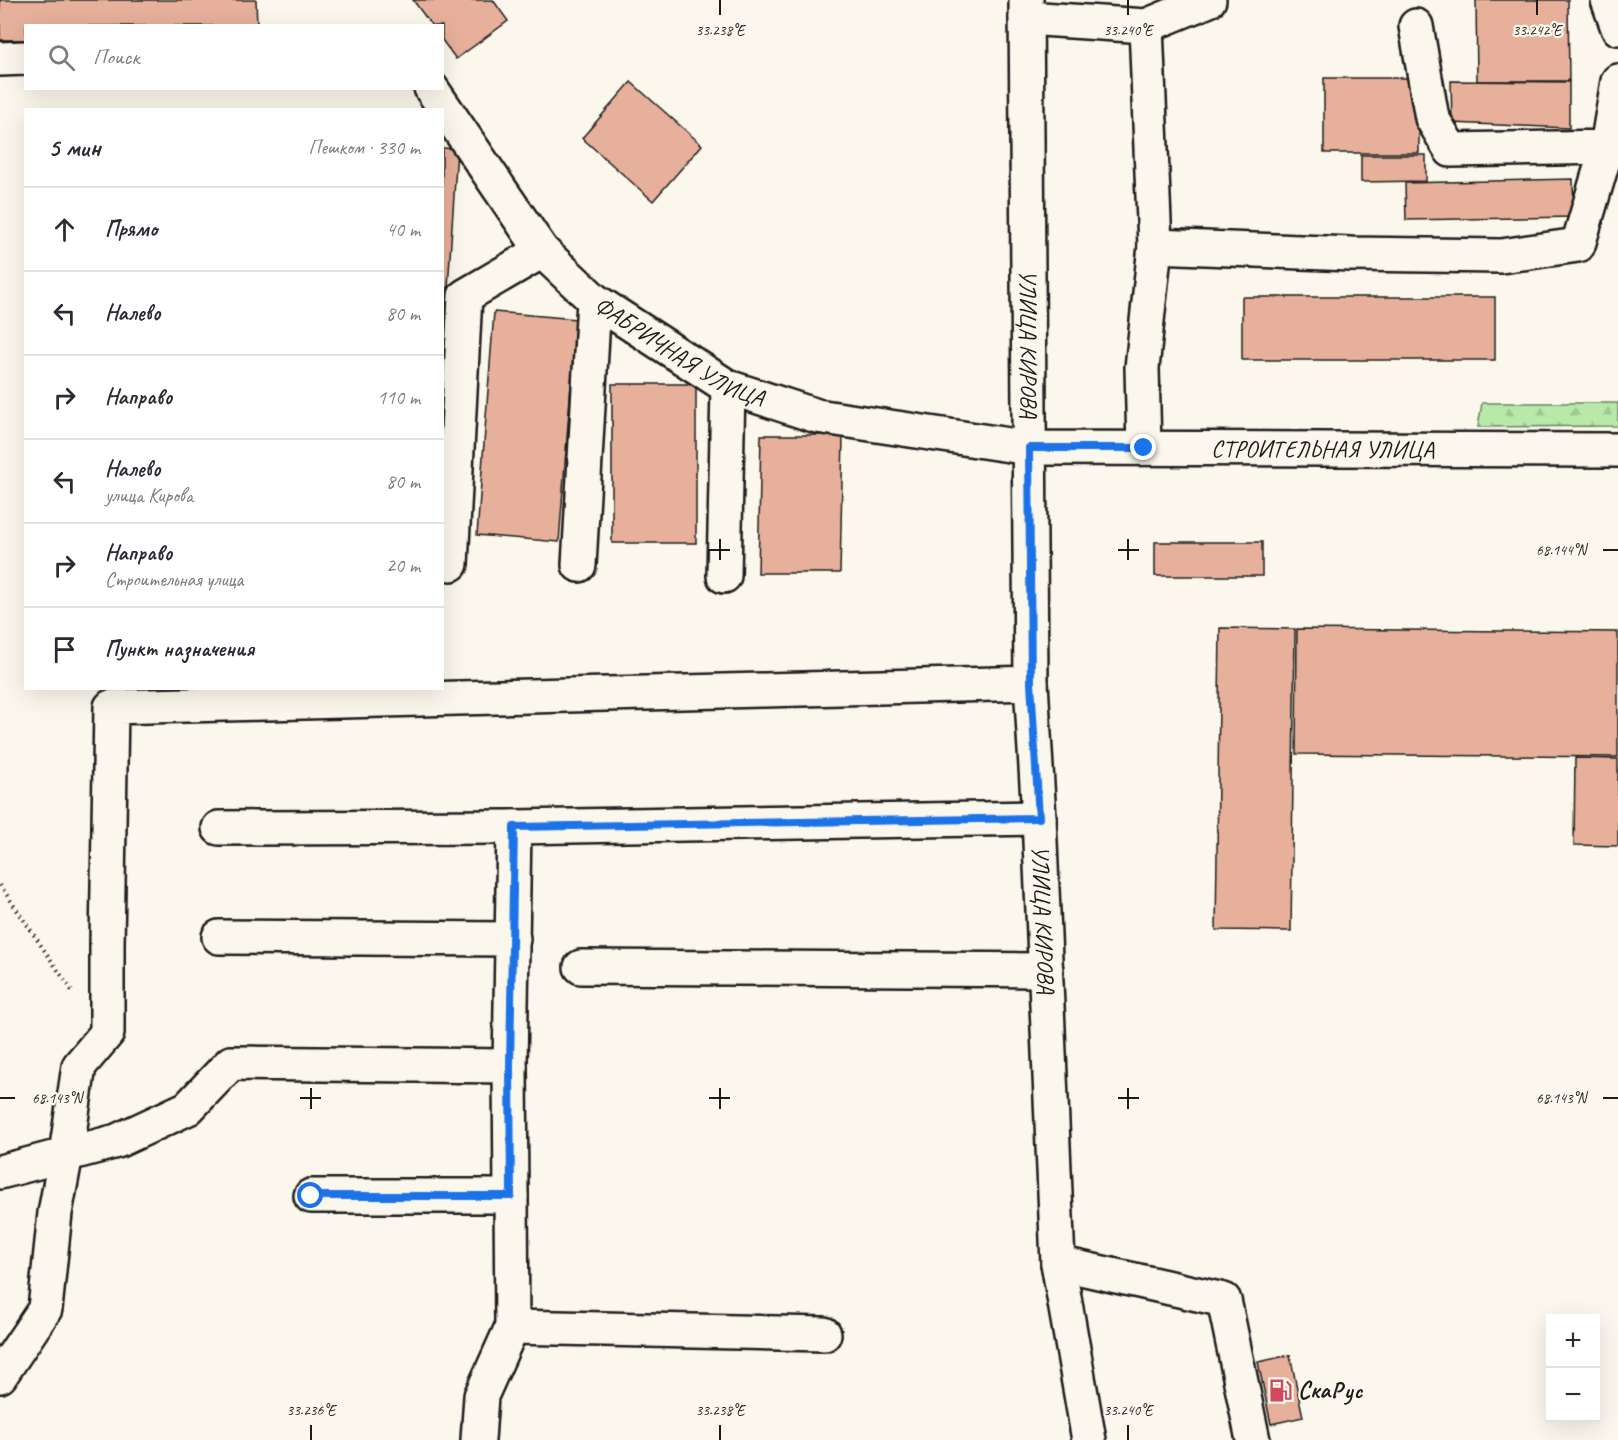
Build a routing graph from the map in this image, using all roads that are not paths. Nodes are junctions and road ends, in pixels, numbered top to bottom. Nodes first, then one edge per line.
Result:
1 (1209, 0) edge
2 (1608, 0) edge
3 (1026, 9) edge
4 (1146, 26) junction
5 (1416, 26) dead end
6 (1618, 28) edge
7 (24, 58) edge
8 (0, 59) edge
9 (1618, 81) edge
10 (432, 90) edge
11 (1607, 147) junction
12 (1155, 246) junction
13 (542, 251) junction
14 (594, 300) junction
15 (728, 387) junction
16 (1029, 448) junction
17 (1144, 448) junction
18 (1618, 450) edge
19 (451, 564) dead end
20 (579, 565) dead end
21 (724, 576) dead end
22 (1031, 683) junction
23 (1039, 818) junction
24 (514, 827) junction
25 (219, 828) dead end
26 (219, 937) dead end
27 (513, 939) junction
28 (581, 967) dead end
29 (1046, 970) junction
30 (510, 1066) junction
31 (66, 1154) junction
32 (0, 1172) edge
33 (311, 1196) dead end
34 (511, 1196) junction
35 (1058, 1263) junction
36 (512, 1327) junction
37 (824, 1334) dead end
38 (0, 1376) edge
39 (478, 1440) edge
40 (1089, 1440) edge
41 (1252, 1440) edge

1 - 4 street
2 - 6 street
3 - 4 street
3 - 16 street, УЛИЦА КИРОВА
4 - 12 street
5 - 11 street
7 - 8 street
9 - 11 street
10 - 13 street, ФАБРИЧНАЯ УЛИЦА
11 - 12 street
12 - 17 street
13 - 14 street, ФАБРИЧНАЯ УЛИЦА
13 - 19 street
14 - 15 street, ФАБРИЧНАЯ УЛИЦА
14 - 20 street
15 - 16 street, ФАБРИЧНАЯ УЛИЦА
15 - 21 street
16 - 17 street, СТРОИТЕЛЬНАЯ УЛИЦА
16 - 22 street, УЛИЦА КИРОВА
17 - 18 street, СТРОИТЕЛЬНАЯ УЛИЦА
22 - 23 street, УЛИЦА КИРОВА
22 - 31 street
23 - 24 street
23 - 29 street, УЛИЦА КИРОВА
24 - 25 street
24 - 27 street
26 - 27 street
27 - 30 street
28 - 29 street
29 - 35 street, УЛИЦА КИРОВА
30 - 31 street
30 - 34 street
31 - 32 street
31 - 38 street
33 - 34 street
34 - 36 street
35 - 40 street, УЛИЦА КИРОВА
35 - 41 street
36 - 37 street
36 - 39 street

